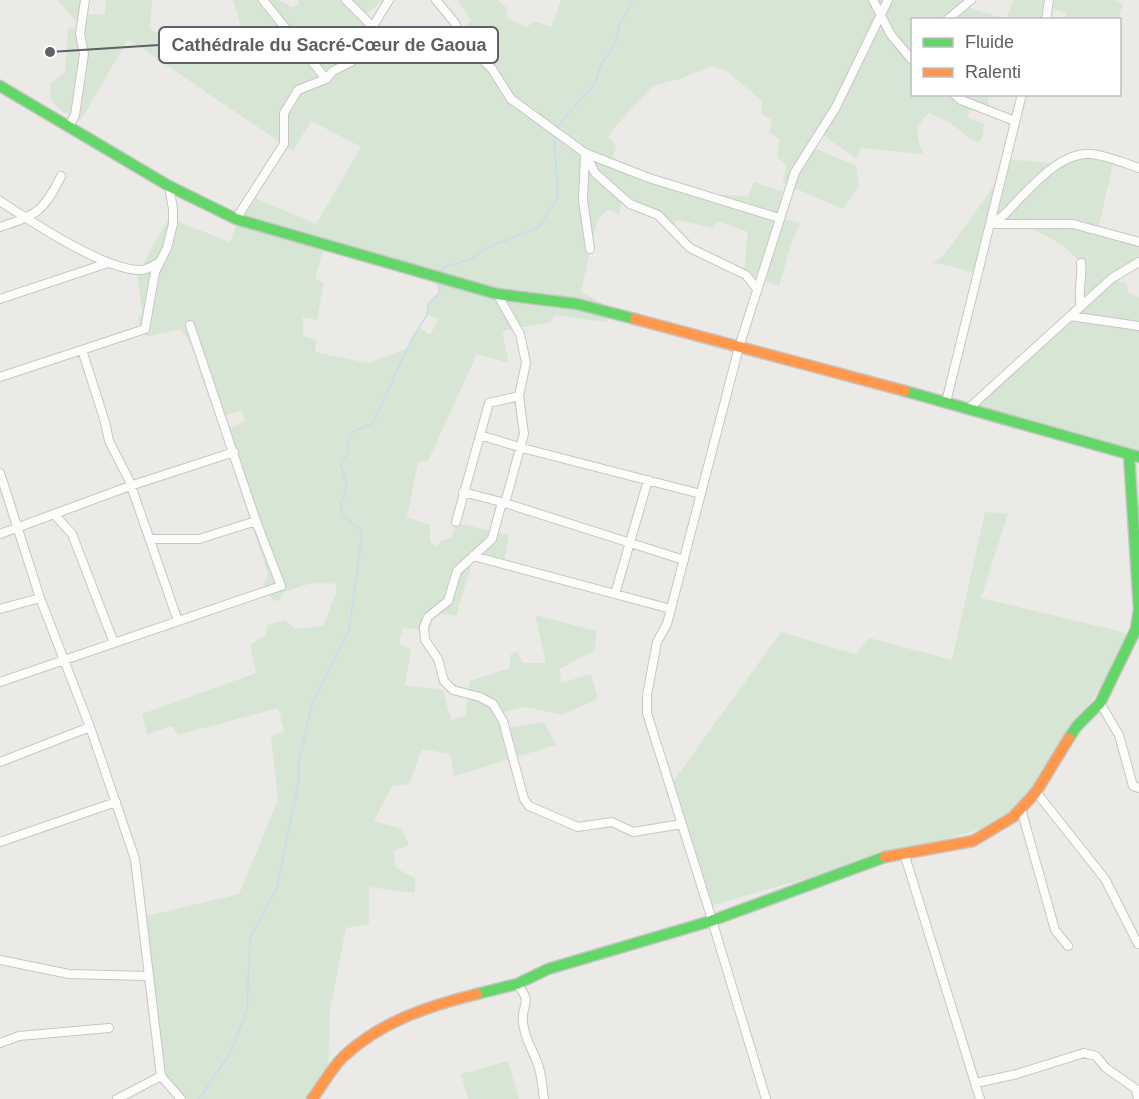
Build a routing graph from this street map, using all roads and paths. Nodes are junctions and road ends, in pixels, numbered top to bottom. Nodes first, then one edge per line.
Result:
1 (85, 0) edge
2 (263, 0) edge
3 (346, 0) edge
4 (389, 0) edge
5 (436, 0) edge
6 (873, 0) edge
7 (888, 0) edge
8 (971, 0) edge
9 (1049, 0) edge
10 (881, 15) junction
11 (949, 18) edge
12 (1046, 18) edge
13 (373, 27) junction
14 (909, 49) edge
15 (326, 80) junction
16 (0, 86) edge
17 (956, 96) edge
18 (1021, 96) edge
19 (1015, 121) junction
20 (69, 126) junction
21 (585, 153) junction
22 (1139, 168) edge
23 (61, 176) dead end
24 (169, 186) junction
25 (0, 201) edge
26 (779, 218) junction
27 (27, 219) junction
28 (236, 219) junction
29 (990, 224) junction
30 (0, 227) edge
31 (1139, 242) edge
32 (590, 249) dead end
33 (1139, 262) edge
34 (108, 263) junction
35 (158, 263) junction
36 (1082, 263) dead end
37 (757, 289) junction
38 (497, 294) junction
39 (0, 299) edge
40 (1081, 306) junction
41 (1070, 316) junction
42 (190, 325) dead end
43 (1139, 326) edge
44 (739, 348) junction
45 (81, 350) junction
46 (0, 377) edge
47 (519, 396) junction
48 (946, 402) junction
49 (969, 408) junction
50 (480, 435) junction
51 (522, 448) junction
52 (234, 452) junction
53 (1134, 456) edge
54 (0, 473) edge
55 (648, 480) junction
56 (130, 486) junction
57 (463, 492) junction
58 (701, 494) junction
59 (505, 503) junction
60 (54, 514) junction
61 (256, 521) junction
62 (456, 522) dead end
63 (18, 527) junction
64 (0, 534) edge
65 (150, 539) junction
66 (629, 543) junction
67 (473, 556) junction
68 (684, 560) junction
69 (1138, 579) edge
70 (615, 594) junction
71 (40, 598) junction
72 (0, 609) edge
73 (671, 609) junction
74 (178, 621) junction
75 (114, 644) junction
76 (65, 660) junction
77 (0, 682) edge
78 (1100, 703) junction
79 (90, 728) junction
80 (0, 762) edge
81 (1139, 788) edge
82 (1036, 792) junction
83 (116, 802) junction
84 (1021, 808) junction
85 (682, 824) junction
86 (0, 842) edge
87 (904, 853) junction
88 (711, 921) junction
89 (1138, 944) edge
90 (1068, 946) dead end
91 (0, 960) edge
92 (149, 976) junction
93 (517, 984) junction
94 (110, 1028) dead end
95 (0, 1043) edge
96 (161, 1076) junction
97 (976, 1083) junction
98 (117, 1099) edge
99 (181, 1099) edge
100 (312, 1099) edge
101 (544, 1099) edge
102 (766, 1099) edge
103 (981, 1099) edge
104 (1137, 1099) edge

1 - 20 street
2 - 15 street
3 - 13 street
4 - 13 street
5 - 21 street
6 - 10 street
7 - 10 street
8 - 11 street
9 - 12 street
10 - 14 street
10 - 26 street
13 - 15 street
15 - 28 street
16 - 20 main road
17 - 19 street
18 - 19 street
19 - 29 street
20 - 24 main road
21 - 26 street
21 - 32 street
21 - 37 street
22 - 29 street
23 - 27 street
24 - 28 main road
24 - 35 street
25 - 27 street
26 - 37 street
27 - 30 street
27 - 34 street
28 - 38 main road
29 - 31 street
29 - 48 street
33 - 40 street
34 - 35 street
34 - 39 street
35 - 45 street
36 - 40 street
37 - 44 street
38 - 44 main road
38 - 47 street
40 - 41 street
41 - 43 street
41 - 49 street
42 - 52 street
44 - 48 main road
44 - 58 street
45 - 46 street
45 - 56 street
47 - 50 street
47 - 51 street
48 - 49 main road
49 - 53 main road
50 - 51 street
50 - 57 street
51 - 55 street
51 - 59 street
52 - 56 street
52 - 61 street
53 - 69 main road
54 - 63 street
55 - 58 street
55 - 66 street
56 - 60 street
56 - 65 street
57 - 59 street
57 - 62 street
58 - 68 street
59 - 66 street
59 - 67 street
60 - 63 street
60 - 75 street
61 - 65 street
61 - 74 street
63 - 64 street
63 - 71 street
65 - 74 street
66 - 68 street
66 - 70 street
67 - 70 street
67 - 85 street
68 - 73 street
69 - 78 main road
70 - 73 street
71 - 72 street
71 - 76 street
73 - 85 street
74 - 75 street
75 - 76 street
76 - 77 street
76 - 79 street
78 - 81 street
78 - 82 main road
79 - 80 street
79 - 83 street
82 - 84 main road
82 - 89 street
83 - 86 street
83 - 92 street
84 - 87 main road
84 - 90 street
85 - 88 street
87 - 88 main road
87 - 97 street
88 - 93 main road
88 - 102 street
91 - 92 street
92 - 96 street
93 - 100 main road
93 - 101 street
94 - 95 street
96 - 98 street
96 - 99 street
97 - 103 street
97 - 104 street

